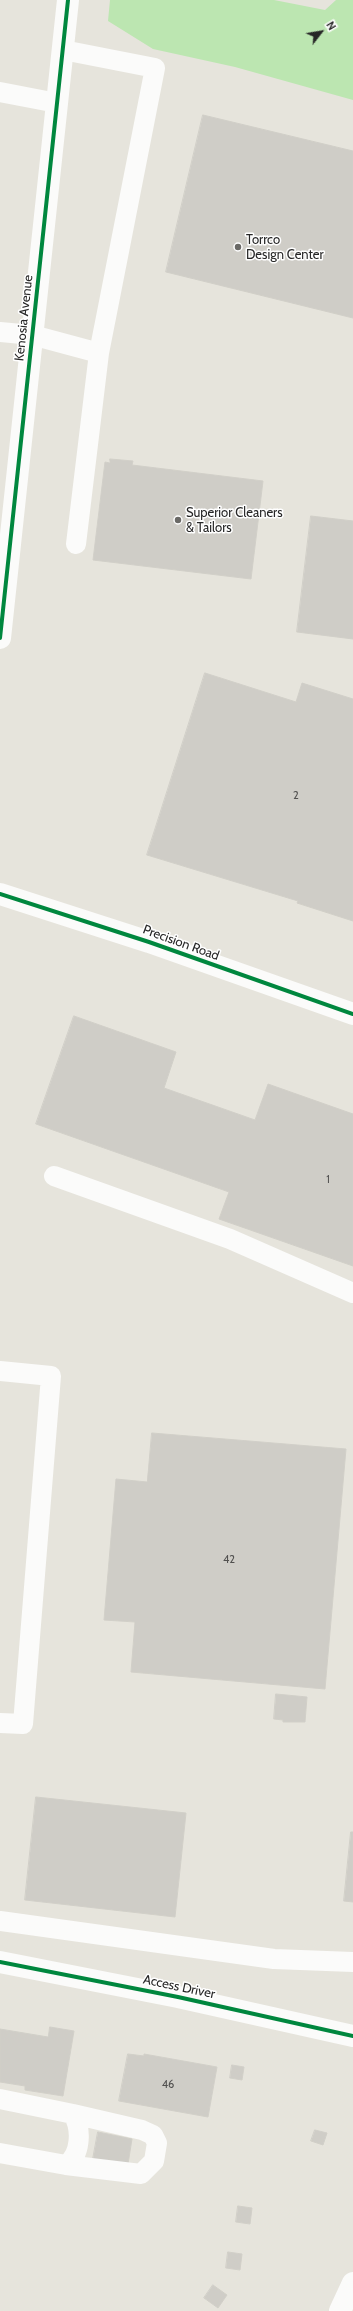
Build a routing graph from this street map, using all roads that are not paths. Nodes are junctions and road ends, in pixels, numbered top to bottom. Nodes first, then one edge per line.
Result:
1 (68, 0) edge
2 (63, 50) junction
3 (0, 92) edge
4 (57, 103) junction
5 (0, 332) edge
6 (32, 335) junction
7 (99, 353) junction
8 (76, 544) dead end
9 (4, 568) edge
10 (0, 638) edge
11 (0, 894) edge
12 (353, 1014) edge
13 (54, 1176) dead end
14 (353, 1293) edge
15 (0, 1371) edge
16 (0, 1723) edge
17 (0, 1921) edge
18 (0, 1962) edge
19 (353, 1962) edge
20 (353, 2036) edge
21 (0, 2099) edge
22 (73, 2114) junction
23 (0, 2153) edge
24 (66, 2165) junction
25 (353, 2283) edge
26 (340, 2311) edge

1 - 2 street, Kenosia Avenue
2 - 4 street, Kenosia Avenue
2 - 7 lane
3 - 4 lane
4 - 6 street, Kenosia Avenue
5 - 6 lane
6 - 7 lane
6 - 9 street, Kenosia Avenue
7 - 8 lane
9 - 10 street, Kenosia Avenue
11 - 12 street, Precision Road
13 - 14 lane
15 - 16 lane
17 - 19 lane
18 - 20 street, Access Driver
21 - 22 lane
22 - 24 lane
22 - 24 lane
23 - 24 lane
25 - 26 street

